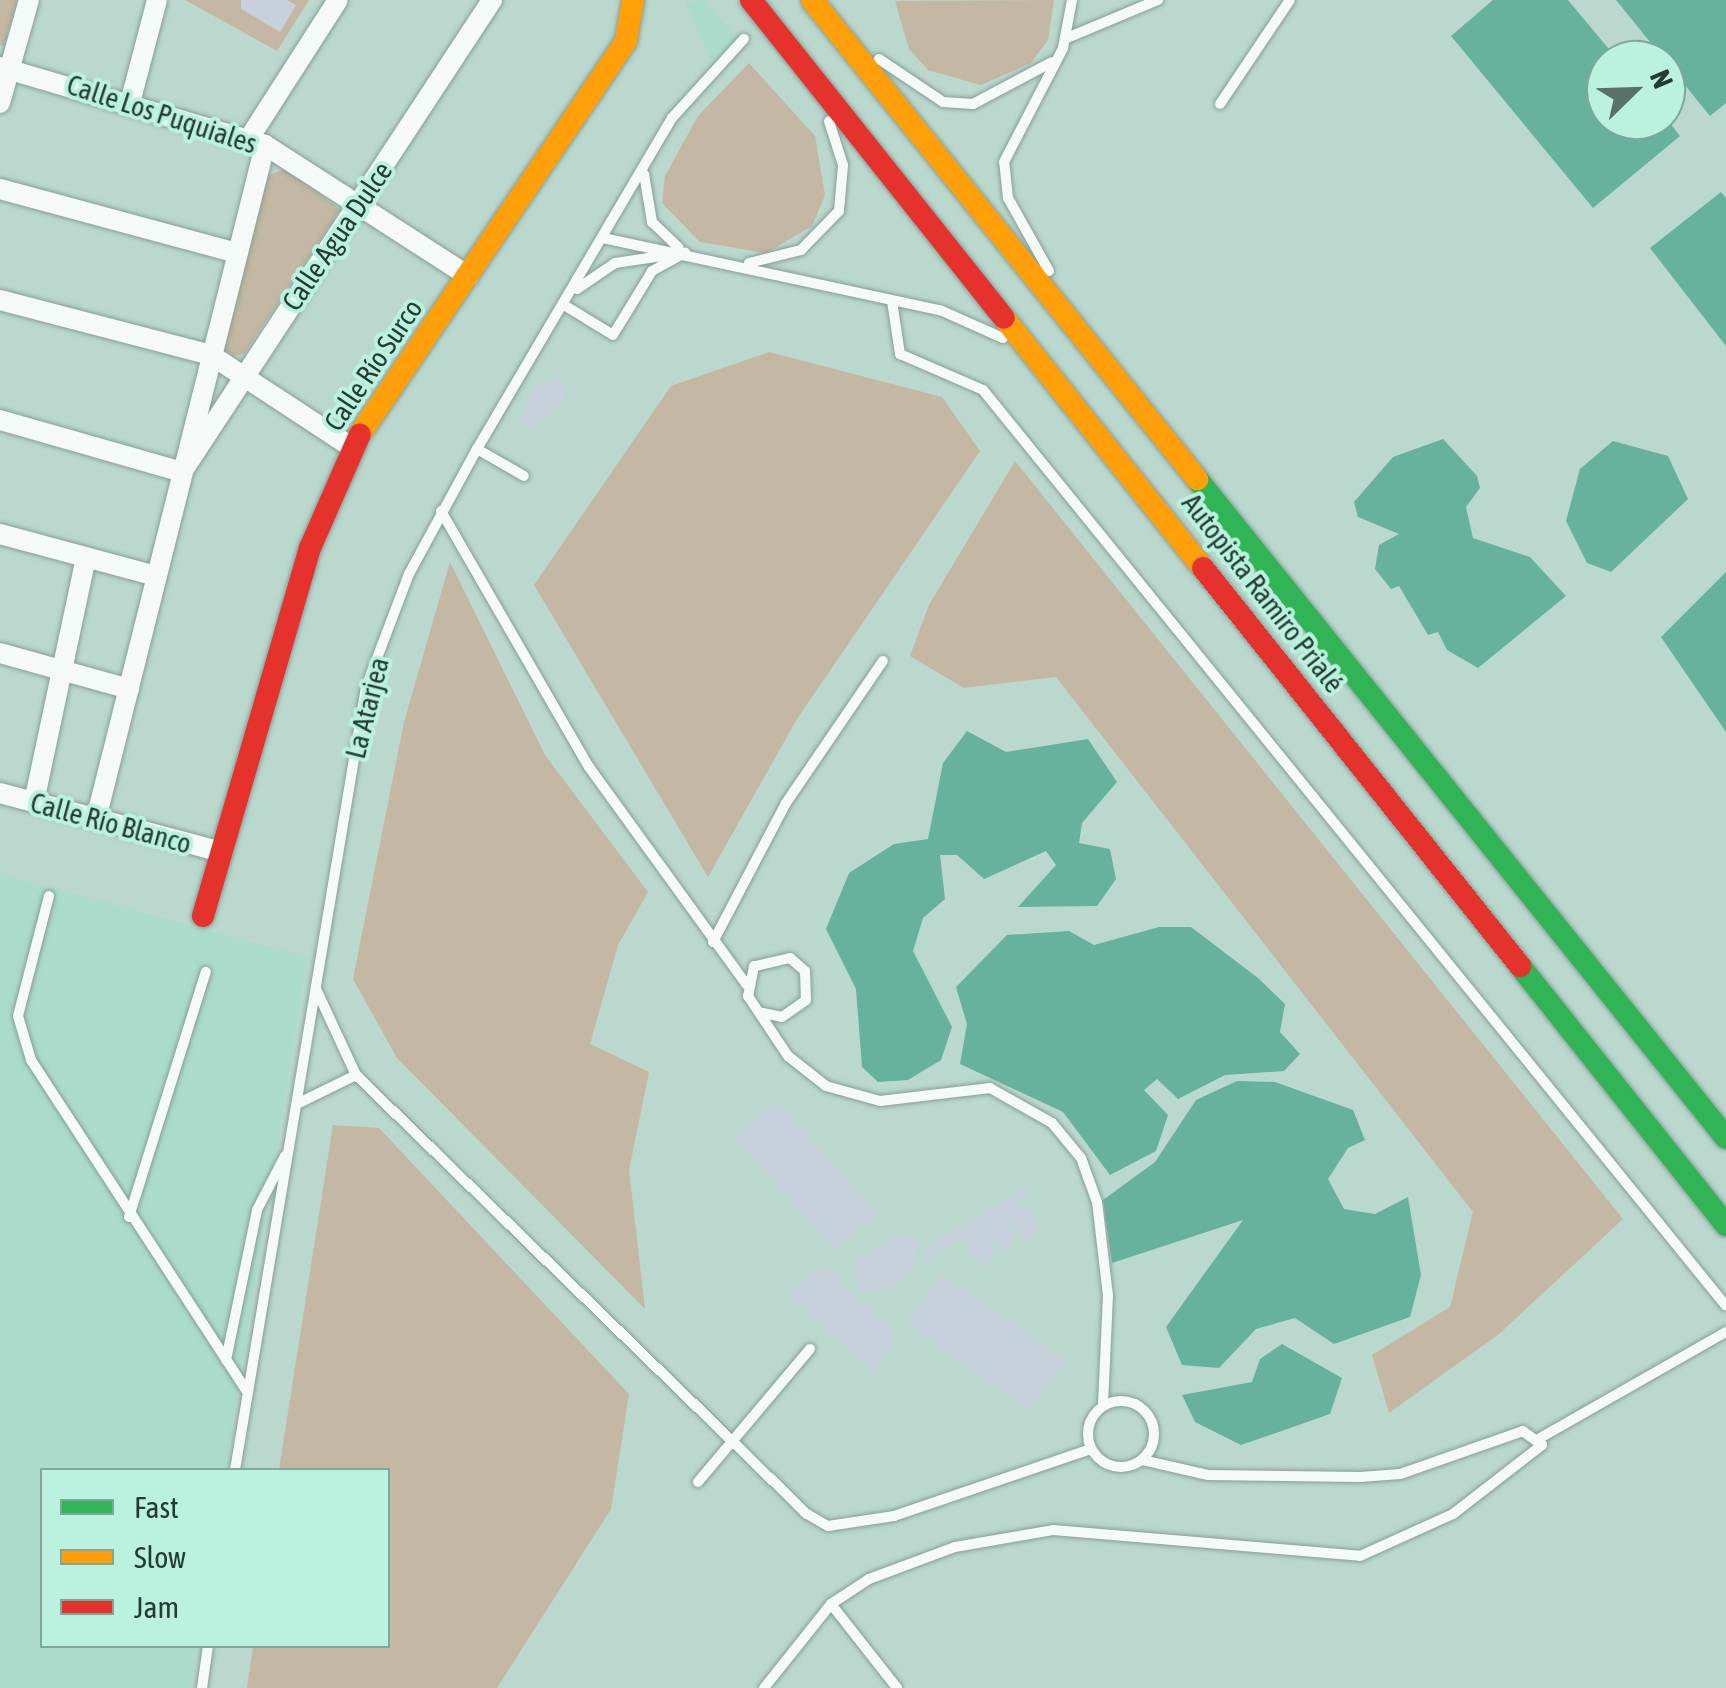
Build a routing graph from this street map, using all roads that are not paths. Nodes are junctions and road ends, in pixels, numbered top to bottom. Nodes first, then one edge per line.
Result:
1 (29, 0) edge
2 (157, 0) edge
3 (338, 0) edge
4 (492, 0) edge
5 (633, 0) edge
6 (751, 0) edge
7 (812, 0) edge
8 (1072, 0) edge
9 (1158, 0) edge
10 (1272, 0) edge
11 (1286, 5) edge
12 (831, 25) junction
13 (1067, 38) junction
14 (744, 39) dead end
15 (794, 54) junction
16 (1057, 58) junction
17 (5, 68) edge
18 (131, 100) junction
19 (0, 104) edge
20 (1220, 104) dead end
21 (256, 142) junction
22 (646, 163) junction
23 (0, 189) edge
24 (360, 206) junction
25 (603, 238) junction
26 (686, 252) junction
27 (237, 253) junction
28 (740, 264) junction
29 (468, 276) junction
30 (0, 300) edge
31 (567, 300) junction
32 (892, 300) junction
33 (1096, 354) junction
34 (211, 355) junction
35 (1042, 363) junction
36 (242, 375) junction
37 (0, 420) edge
38 (351, 447) junction
39 (477, 450) junction
40 (182, 472) junction
41 (524, 476) dead end
42 (441, 511) junction
43 (0, 534) edge
44 (86, 557) junction
45 (156, 576) junction
46 (0, 653) edge
47 (883, 661) dead end
48 (62, 670) junction
49 (130, 689) junction
50 (0, 793) edge
51 (34, 802) junction
52 (96, 819) junction
53 (222, 852) junction
54 (49, 896) dead end
55 (203, 916) dead end
56 (713, 942) junction
57 (206, 972) dead end
58 (315, 984) junction
59 (746, 985) junction
60 (762, 1013) junction
61 (356, 1075) junction
62 (298, 1104) junction
63 (1726, 1138) edge
64 (290, 1147) junction
65 (129, 1217) junction
66 (1726, 1225) edge
67 (1726, 1306) edge
68 (1726, 1332) edge
69 (810, 1349) dead end
70 (226, 1360) junction
71 (247, 1391) junction
72 (1103, 1406) junction
73 (1540, 1438) junction
74 (727, 1442) junction
75 (1091, 1449) junction
76 (1142, 1460) junction
77 (235, 1468) edge
78 (698, 1482) dead end
79 (831, 1604) junction
80 (208, 1648) edge
81 (202, 1688) edge
82 (764, 1688) edge
83 (897, 1688) edge

1 - 17 street
2 - 18 street
3 - 21 street, Calle Agua Dulce
4 - 24 street, Calle Agua Dulce
5 - 29 main road, Calle Río Surco
6 - 15 main road, Autopista Ramiro Prialé
7 - 12 main road, Autopista Ramiro Prialé
8 - 13 lane
9 - 13 lane
10 - 11 lane
11 - 20 lane
12 - 16 lane
12 - 33 main road, Autopista Ramiro Prialé
13 - 16 lane
14 - 22 lane, La Atarjea
15 - 28 lane
15 - 35 main road, Autopista Ramiro Prialé
16 - 33 lane
17 - 18 street, Calle Los Puquiales
17 - 19 street
18 - 21 street, Calle Los Puquiales
21 - 24 street, Calle Los Puquiales
21 - 27 street, Calle Agua Dulce
22 - 25 lane, La Atarjea
22 - 26 lane
23 - 27 street
24 - 29 street, Calle Los Puquiales
24 - 36 street, Calle Agua Dulce
25 - 26 lane
25 - 31 lane, La Atarjea
26 - 28 lane
26 - 31 lane
26 - 31 lane
27 - 34 street, Calle Agua Dulce
28 - 32 lane
29 - 38 main road, Calle Río Surco
30 - 34 street
31 - 39 lane, La Atarjea
32 - 35 lane
32 - 67 lane
33 - 63 main road, Autopista Ramiro Prialé
34 - 36 street
34 - 40 street, Calle Agua Dulce
35 - 66 main road, Autopista Ramiro Prialé
36 - 38 street
36 - 40 street, Calle Agua Dulce
37 - 40 street
38 - 53 main road, Calle Río Surco
39 - 41 lane
39 - 42 lane, La Atarjea
40 - 45 street, Calle Agua Dulce
42 - 56 lane
42 - 58 lane, La Atarjea
43 - 44 street
44 - 45 street
44 - 48 street
45 - 49 street, Calle Agua Dulce
46 - 48 street
47 - 56 lane
48 - 49 street
48 - 51 street
49 - 52 street, Calle Agua Dulce
50 - 51 street, Calle Río Blanco
51 - 52 street, Calle Río Blanco
52 - 53 street, Calle Río Blanco
53 - 55 main road, Calle Río Surco
54 - 65 lane
56 - 59 lane
57 - 65 lane
58 - 61 lane
58 - 62 lane, La Atarjea
59 - 60 lane
59 - 60 lane
60 - 72 lane
61 - 62 lane
61 - 74 lane
62 - 64 lane, La Atarjea
64 - 70 lane
64 - 71 lane, La Atarjea
65 - 70 lane
68 - 73 lane
69 - 74 lane
70 - 71 lane
71 - 77 lane, La Atarjea
72 - 75 lane
72 - 76 lane
73 - 76 lane
73 - 79 lane
74 - 75 lane
74 - 78 lane
75 - 76 lane
79 - 82 lane
79 - 83 lane
80 - 81 lane

